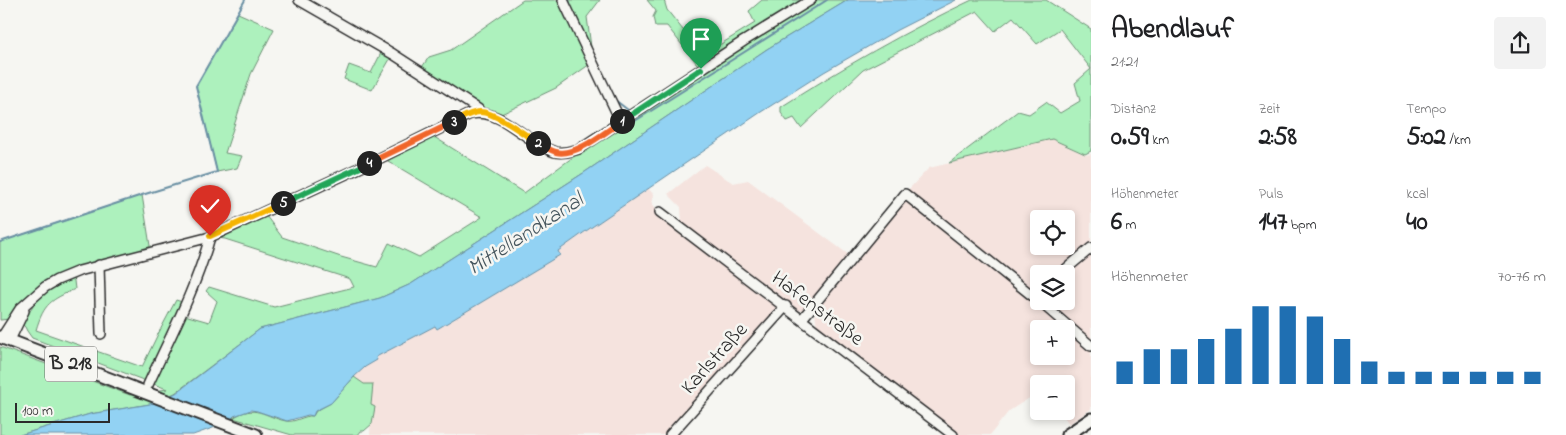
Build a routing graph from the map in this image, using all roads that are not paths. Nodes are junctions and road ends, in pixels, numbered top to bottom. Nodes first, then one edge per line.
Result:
1 (299, 0) edge
2 (563, 0) edge
3 (811, 0) edge
4 (480, 112) junction
5 (621, 122) junction
6 (660, 212) dead end
7 (210, 236) junction
8 (1091, 248) edge
9 (1071, 265) edge
10 (99, 266) junction
11 (1030, 293) edge
12 (786, 306) junction
13 (1050, 310) edge
14 (802, 319) junction
15 (100, 334) dead end
16 (4, 338) edge
17 (1091, 346) edge
18 (144, 388) junction
19 (1091, 419) edge
20 (256, 435) edge
21 (670, 435) edge
22 (953, 435) edge
23 (1067, 435) edge

1 - 4 street
2 - 5 street
3 - 5 street
4 - 5 street
4 - 7 street
6 - 12 street, Hafenstraße
7 - 10 street
7 - 18 street
8 - 9 street
10 - 15 street
10 - 16 street
11 - 14 street
12 - 14 street, Hafenstraße
12 - 21 street, Karlstraße
13 - 17 street
14 - 22 street, Hafenstraße
16 - 18 main road, B 218
18 - 20 main road, B 218
19 - 23 main road

